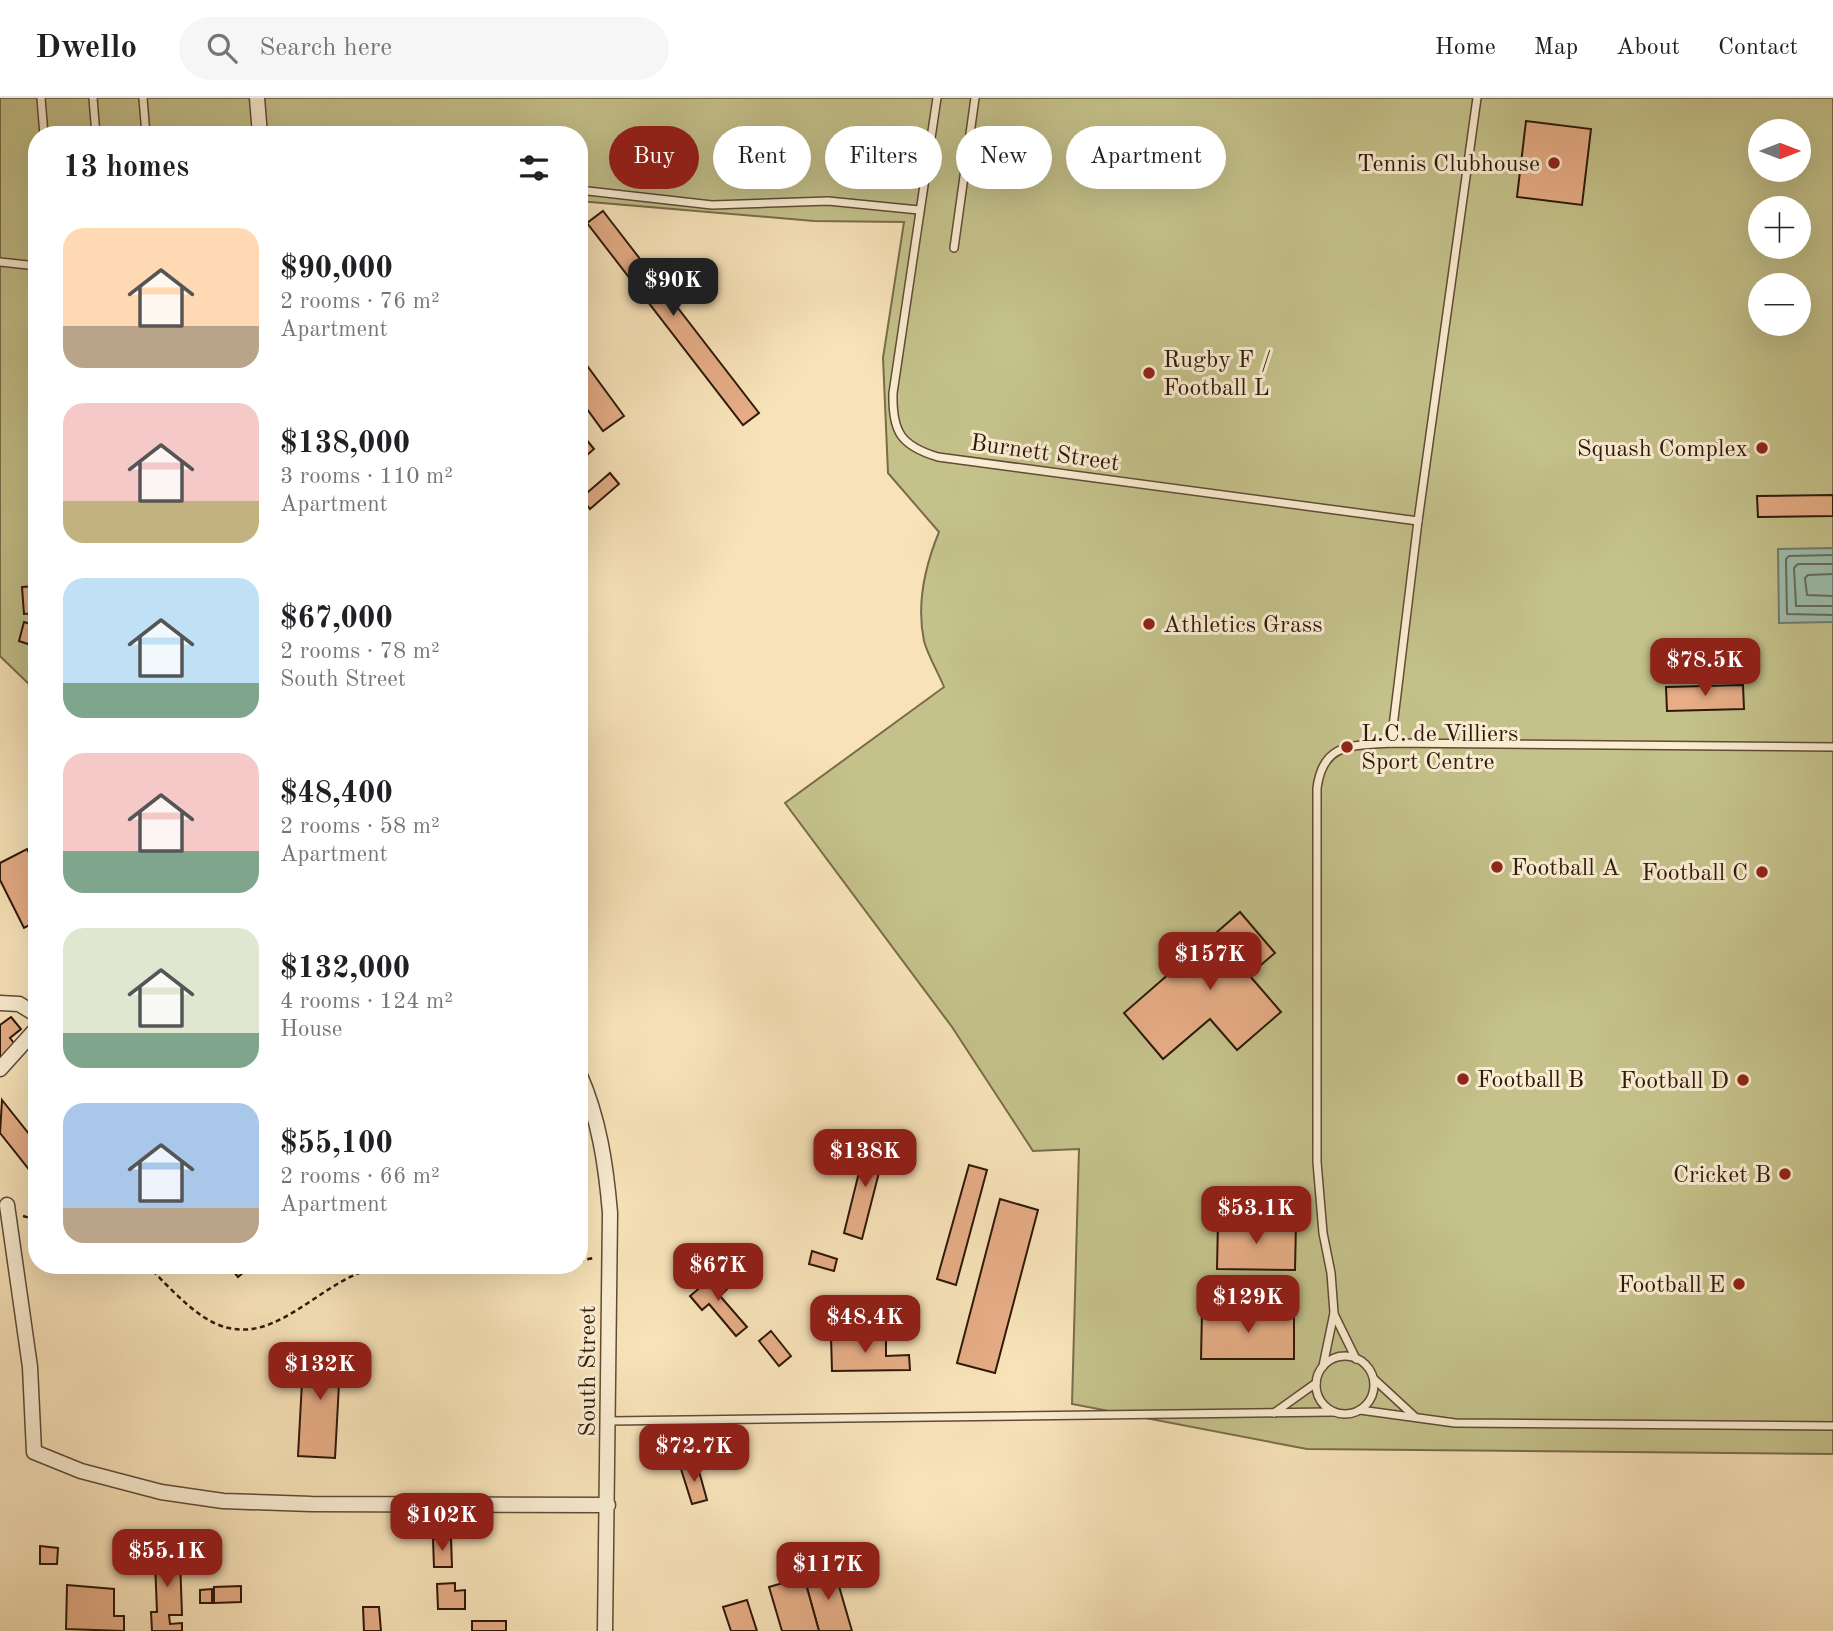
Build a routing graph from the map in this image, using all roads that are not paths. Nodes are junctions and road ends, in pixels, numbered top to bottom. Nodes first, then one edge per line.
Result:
1 (41, 98) edge
2 (93, 98) edge
3 (143, 98) edge
4 (257, 98) edge
5 (937, 98) edge
6 (975, 98) edge
7 (1477, 98) edge
8 (43, 126) edge
9 (95, 126) edge
10 (145, 126) edge
11 (259, 126) edge
12 (588, 191) edge
13 (919, 210) junction
14 (954, 248) dead end
15 (0, 262) edge
16 (28, 265) edge
17 (1418, 521) junction
18 (1391, 743) junction
19 (1833, 747) edge
20 (0, 1003) edge
21 (28, 1010) edge
22 (28, 1038) edge
23 (0, 1069) edge
24 (588, 1092) edge
25 (7, 1205) dead end
26 (1334, 1313) junction
27 (1356, 1359) junction
28 (1323, 1366) junction
29 (1373, 1379) junction
30 (1316, 1383) junction
31 (1360, 1410) junction
32 (1334, 1412) junction
33 (1273, 1414) junction
34 (1415, 1416) junction
35 (610, 1421) junction
36 (1833, 1426) edge
37 (608, 1505) junction
38 (605, 1631) edge

1 - 8 lane
2 - 9 lane
3 - 10 lane
4 - 11 street
5 - 13 lane, Burnett Street
6 - 14 lane
7 - 17 lane
12 - 13 lane
13 - 17 lane, Burnett Street
15 - 16 lane
17 - 18 lane
18 - 19 lane
18 - 26 lane
20 - 21 street
22 - 23 street
24 - 35 street, South Street
25 - 37 street
26 - 27 lane
26 - 28 lane
27 - 28 lane
27 - 29 lane
28 - 30 lane
29 - 31 lane
29 - 34 lane
30 - 32 lane
30 - 33 lane
31 - 32 lane
31 - 34 lane
32 - 33 lane
33 - 35 lane
34 - 36 lane
35 - 37 street, South Street
37 - 38 street, South Street

